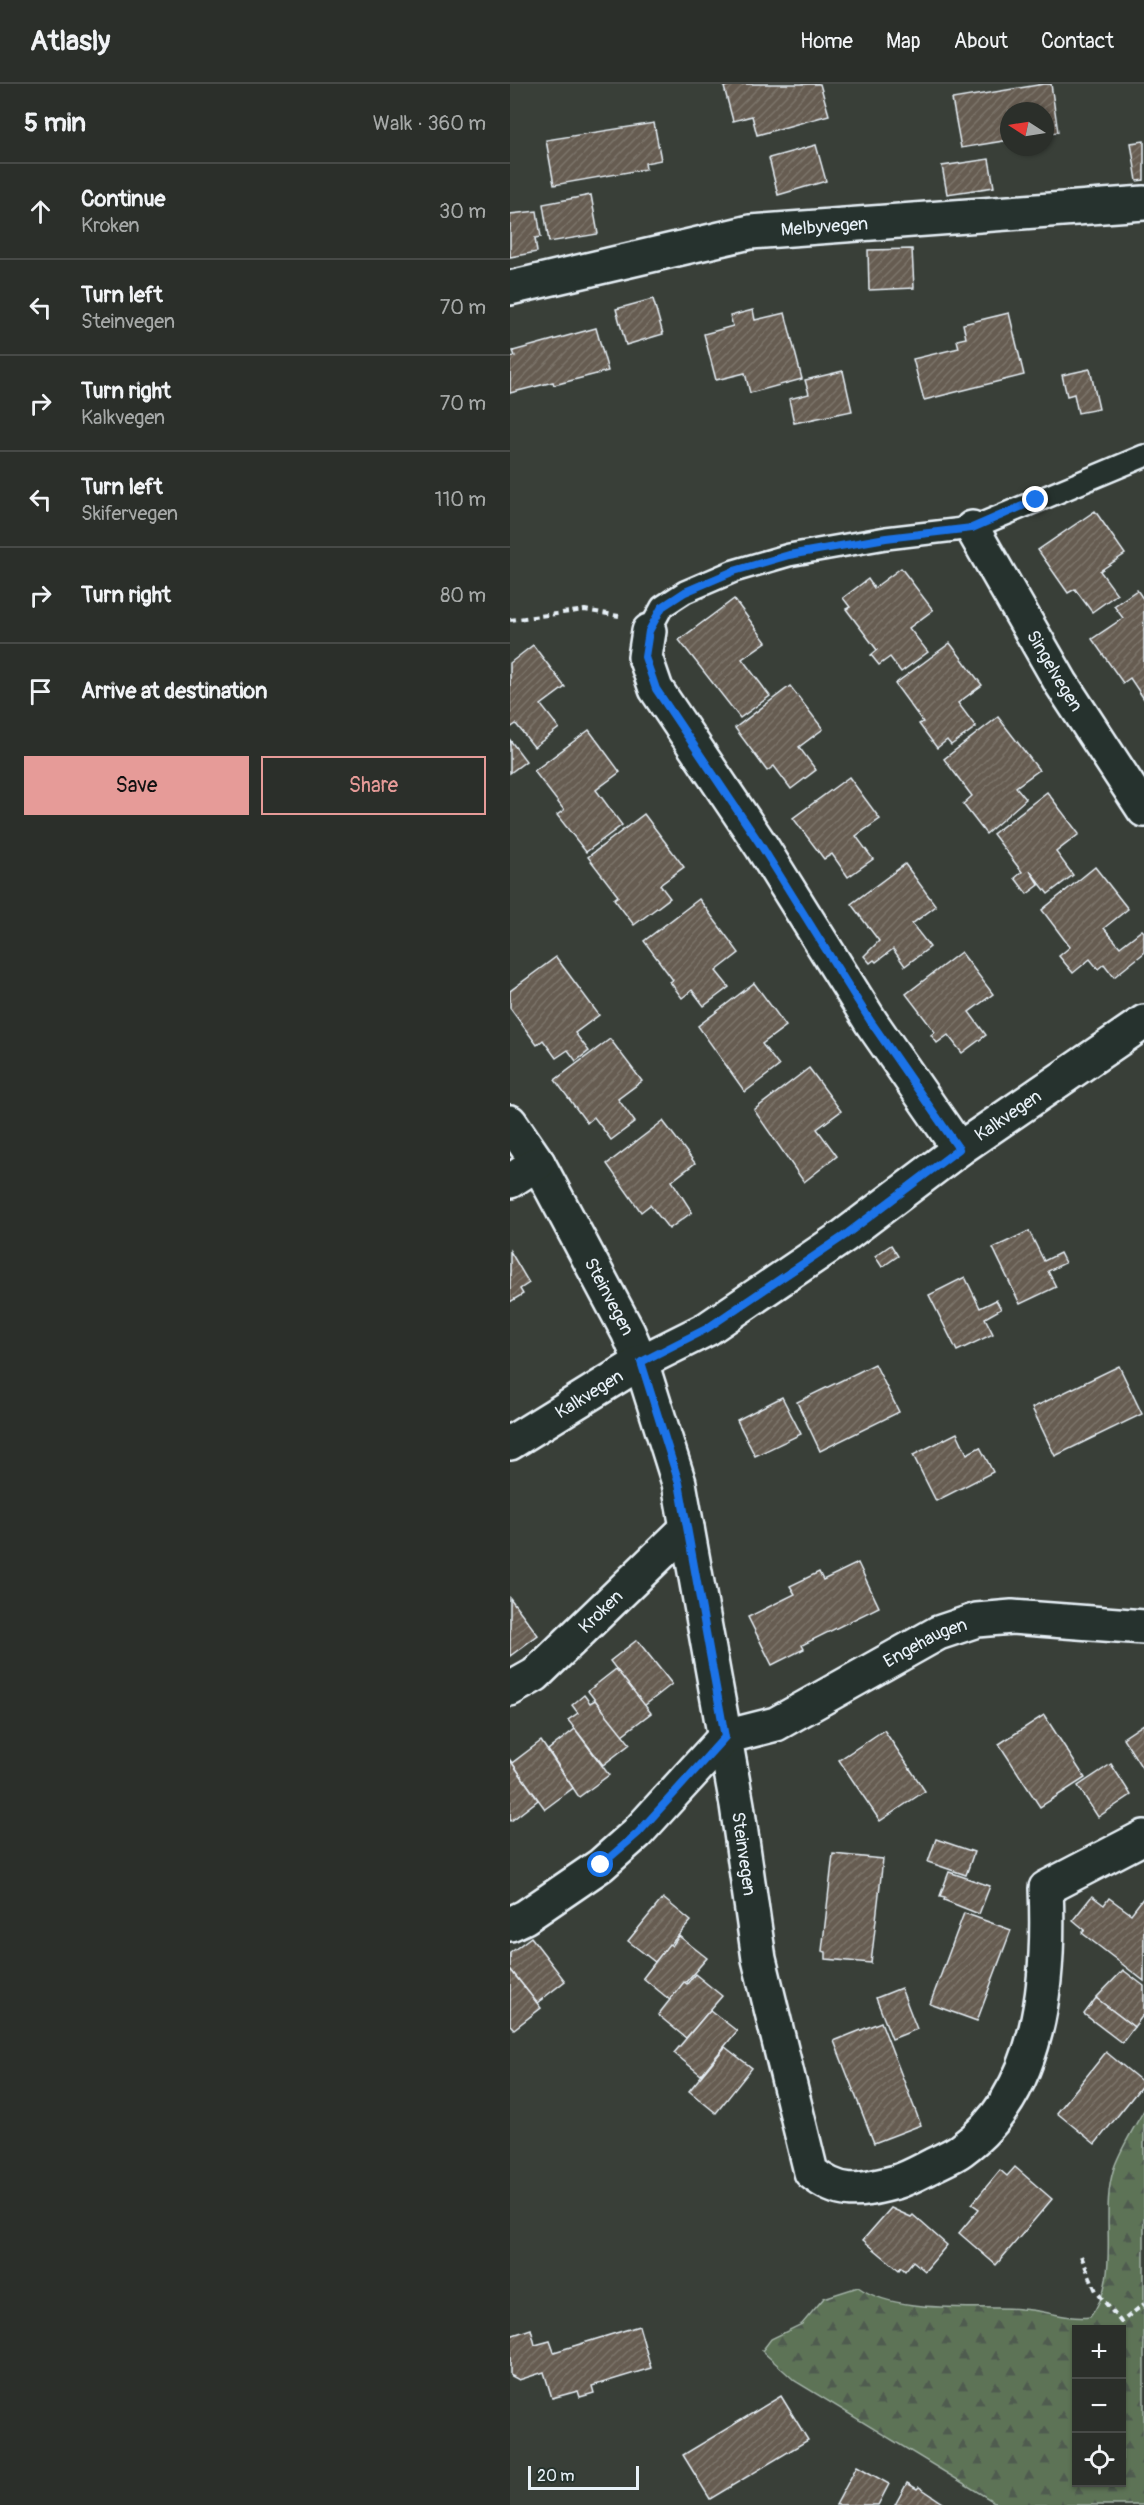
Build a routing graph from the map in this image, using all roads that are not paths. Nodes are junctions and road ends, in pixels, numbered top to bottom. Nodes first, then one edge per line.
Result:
1 (1144, 203) edge
2 (510, 288) edge
3 (1144, 456) edge
4 (972, 528) junction
5 (649, 631) joint
6 (1144, 810) edge
7 (1144, 1023) edge
8 (510, 1122) edge
9 (959, 1149) junction
10 (538, 1163) junction
11 (510, 1181) edge
12 (641, 1362) junction
13 (510, 1443) edge
14 (687, 1528) junction
15 (1144, 1627) edge
16 (510, 1689) edge
17 (725, 1737) junction
18 (1144, 1837) edge
19 (510, 1924) edge

1 - 2 street, Melbyvegen
3 - 4 lane
4 - 5 lane
4 - 6 street, Singelvegen
5 - 9 street
7 - 9 street, Kalkvegen
8 - 10 street, Steinvegen
9 - 12 street, Kalkvegen
10 - 11 street
10 - 12 street, Steinvegen
12 - 13 street, Kalkvegen
12 - 14 street, Steinvegen
14 - 16 street, Kroken
14 - 17 street, Steinvegen
15 - 17 street, Engehaugen
17 - 18 street, Steinvegen
17 - 19 street

